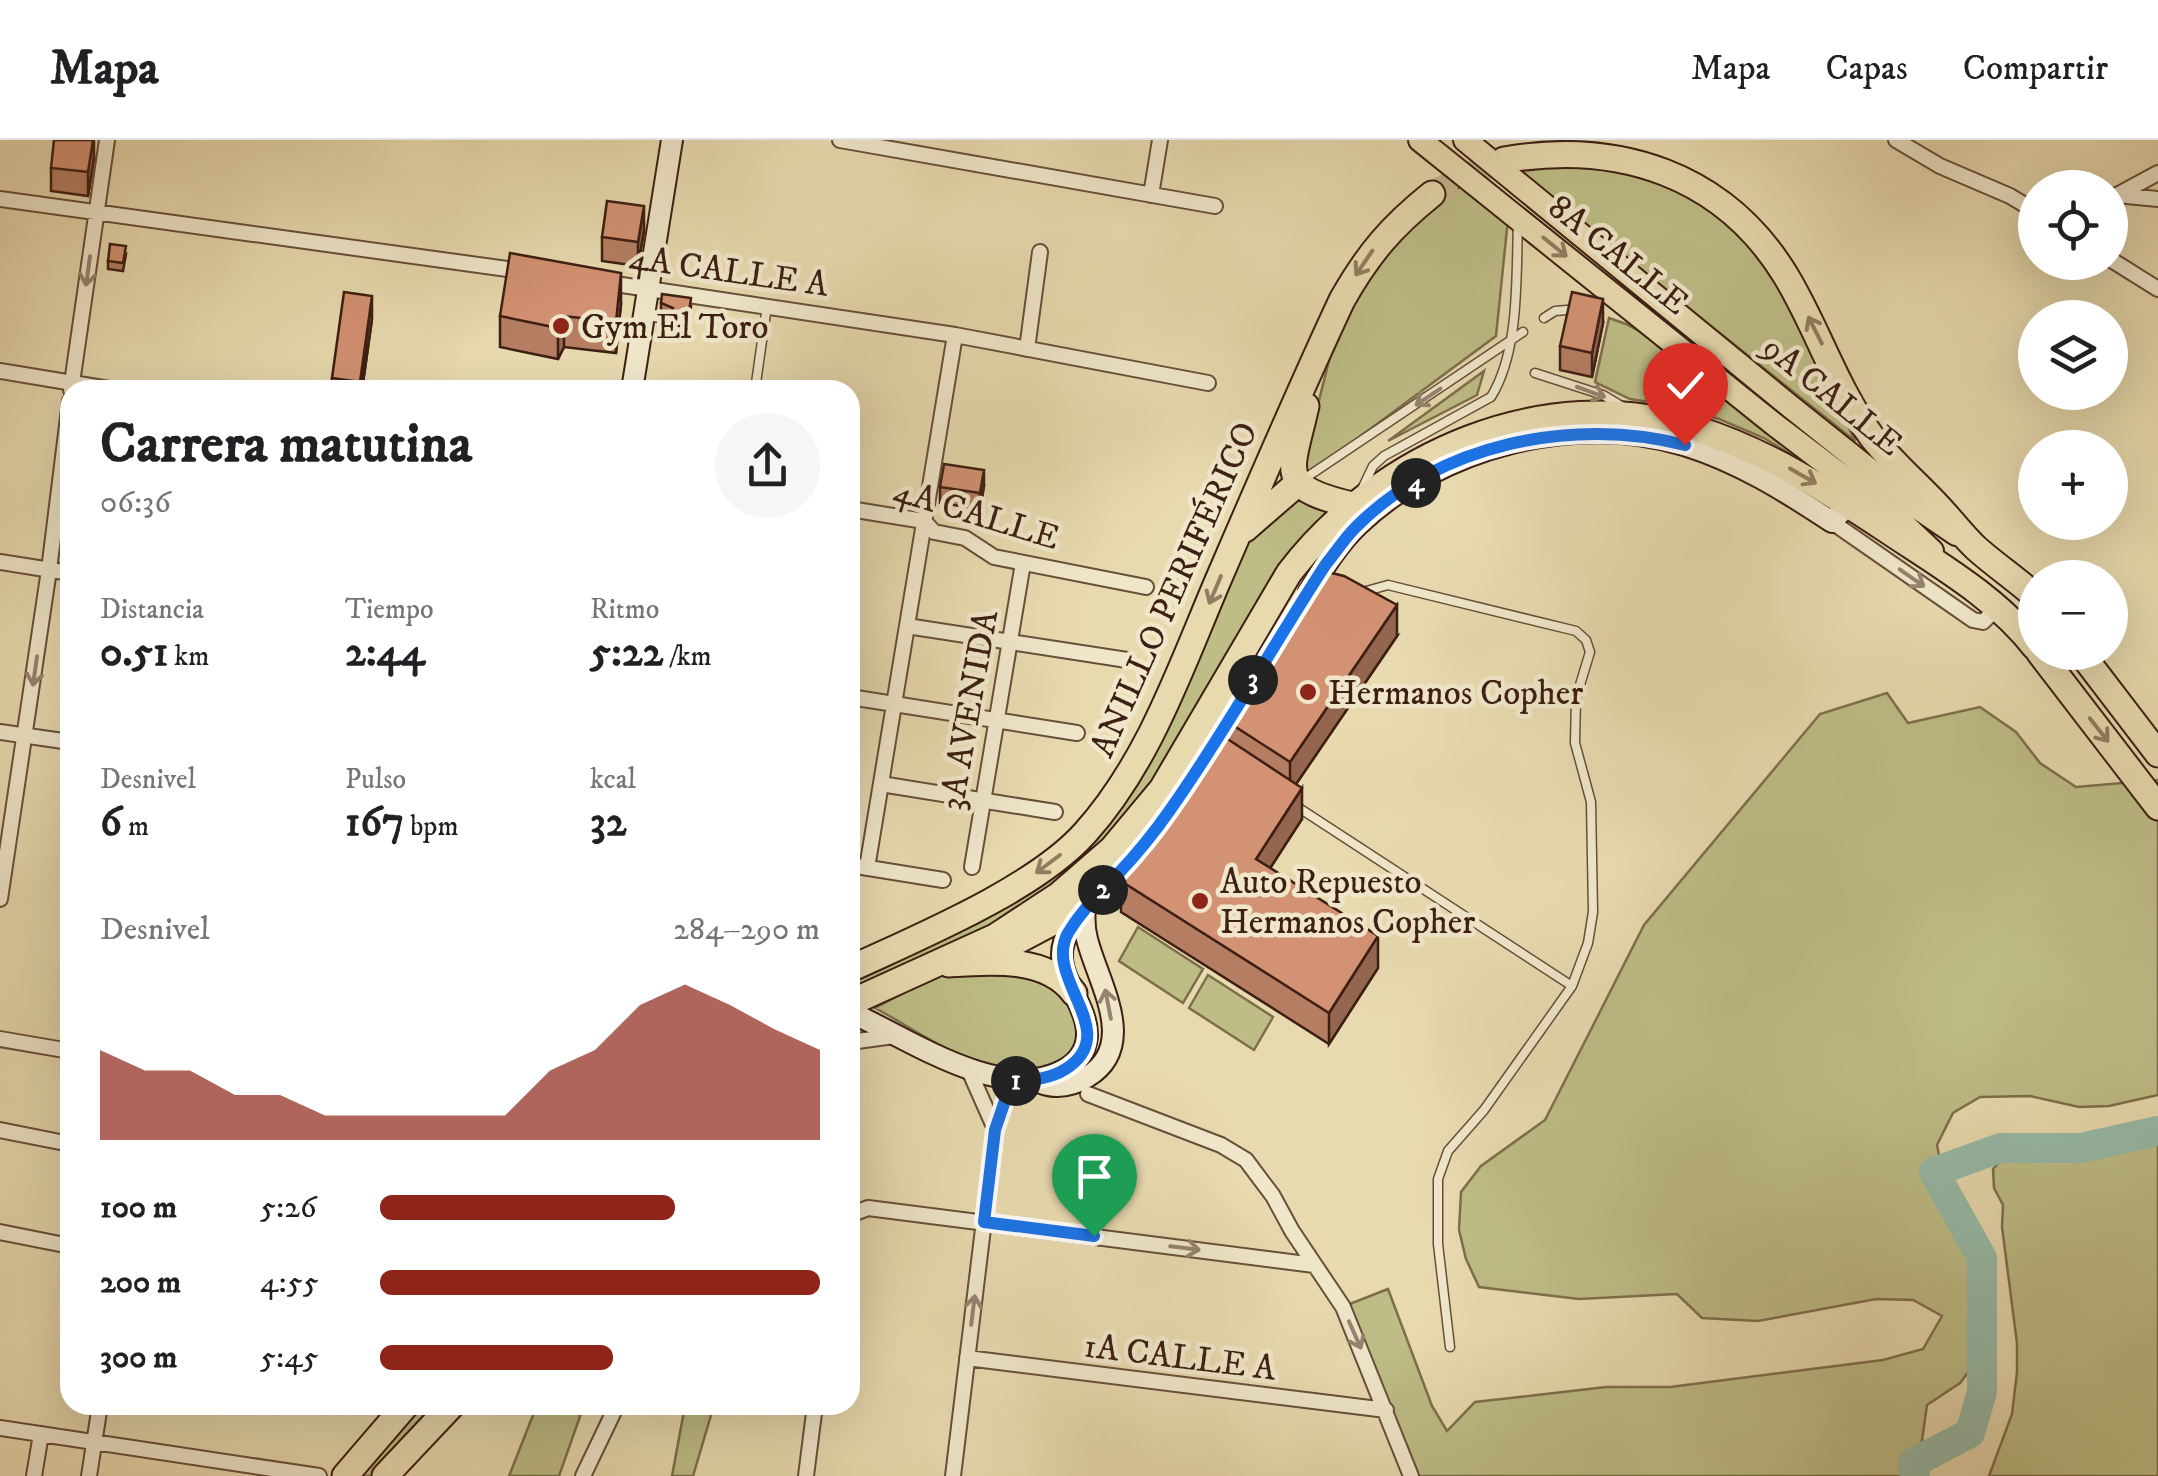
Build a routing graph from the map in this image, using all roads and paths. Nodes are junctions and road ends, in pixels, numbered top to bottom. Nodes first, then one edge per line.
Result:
1 (108, 140) edge
2 (672, 140) edge
3 (840, 140) edge
4 (1160, 140) edge
5 (1420, 140) edge
6 (1465, 140) edge
7 (1896, 140) edge
8 (1504, 160) tunnel mouth
9 (2158, 173) edge
10 (2128, 189) edge
11 (1432, 194) tunnel mouth
12 (1151, 195) junction
13 (2128, 198) edge
14 (0, 199) edge
15 (2158, 199) edge
16 (2018, 201) edge
17 (1214, 206) dead end
18 (97, 214) junction
19 (1518, 218) junction
20 (1040, 252) dead end
21 (2128, 270) edge
22 (530, 272) edge
23 (589, 280) edge
24 (648, 288) junction
25 (2158, 289) edge
26 (767, 306) junction
27 (1584, 308) edge
28 (644, 316) junction
29 (1544, 318) dead end
30 (666, 319) dead end
31 (1522, 332) dead end
32 (955, 335) junction
33 (1508, 342) junction
34 (1027, 349) junction
35 (1317, 354) junction
36 (1503, 370) junction
37 (1515, 371) dead end
38 (0, 372) edge
39 (1534, 373) dead end
40 (73, 380) edge
41 (634, 380) edge
42 (756, 380) edge
43 (1208, 383) dead end
44 (60, 384) edge
45 (1644, 419) junction
46 (60, 481) edge
47 (1298, 483) junction
48 (1354, 504) junction
49 (860, 510) edge
50 (1840, 513) junction
51 (924, 521) junction
52 (1238, 535) junction
53 (1976, 547) junction
54 (0, 562) edge
55 (1023, 563) junction
56 (49, 570) junction
57 (60, 572) edge
58 (1289, 573) junction
59 (1957, 576) junction
60 (2018, 582) edge
61 (1146, 587) dead end
62 (1312, 595) joint
63 (1346, 599) edge
64 (2006, 615) junction
65 (907, 626) junction
66 (2018, 629) edge
67 (1010, 641) junction
68 (1127, 660) dead end
69 (2052, 670) edge
70 (2094, 670) edge
71 (1250, 684) edge
72 (860, 699) edge
73 (894, 704) junction
74 (996, 721) junction
75 (0, 732) edge
76 (1077, 733) dead end
77 (25, 735) junction
78 (60, 740) edge
79 (2158, 754) edge
80 (881, 784) junction
81 (983, 801) junction
82 (1292, 803) edge
83 (2158, 807) edge
84 (1055, 812) dead end
85 (860, 867) edge
86 (867, 868) junction
87 (972, 868) dead end
88 (942, 880) dead end
89 (0, 899) edge
90 (1085, 905) junction
91 (860, 964) edge
92 (934, 966) junction
93 (1572, 986) junction
94 (1074, 993) junction
95 (860, 999) edge
96 (860, 1017) edge
97 (900, 1035) junction
98 (0, 1039) edge
99 (860, 1041) edge
100 (60, 1049) edge
101 (968, 1068) junction
102 (1012, 1080) junction
103 (1034, 1081) junction
104 (1088, 1094) dead end
105 (0, 1130) edge
106 (995, 1130) junction
107 (60, 1142) edge
108 (860, 1210) edge
109 (984, 1222) junction
110 (0, 1232) edge
111 (60, 1244) edge
112 (1314, 1264) junction
113 (1450, 1347) dead end
114 (967, 1358) junction
115 (1386, 1410) junction
116 (99, 1415) edge
117 (385, 1415) edge
118 (397, 1415) edge
119 (442, 1415) edge
120 (612, 1415) edge
121 (814, 1415) edge
122 (0, 1428) edge
123 (40, 1434) junction
124 (95, 1442) junction
125 (34, 1476) edge
126 (89, 1476) edge
127 (319, 1476) edge
128 (345, 1476) edge
129 (384, 1476) edge
130 (582, 1476) edge
131 (806, 1476) edge
132 (953, 1476) edge
133 (1411, 1476) edge

1 - 18 street
2 - 24 street
3 - 12 street
4 - 12 street
5 - 19 main road, 8A CALLE
6 - 53 main road, 9A CALLE
7 - 16 street
53 -> 8 highway
9 - 10 street
11 -> 35 highway, ANILLO PERIFÉRICO
12 - 17 street
13 - 15 street
14 - 18 street
18 - 22 street
18 -> 40 street
19 - 33 lane
19 -> 59 main road, 8A CALLE
20 - 34 street
21 - 25 street
23 - 24 street, 4A CALLE A
24 - 26 street, 4A CALLE A
24 - 28 street
26 - 32 street, 4A CALLE A
26 - 42 lane
27 - 29 lane
28 - 30 lane
28 - 41 street
31 - 33 lane
32 - 34 street, 4A CALLE A
32 - 51 street
33 - 36 lane
33 -> 47 lane
34 - 43 street, 4A CALLE A
35 - 47 highway
35 - 52 highway, ANILLO PERIFÉRICO
36 - 37 lane
36 - 48 lane
38 - 44 street
39 -> 45 lane
45 - 48 highway, ANILLO PERIFÉRICO
45 -> 50 highway, ANILLO PERIFÉRICO
46 - 56 street
47 - 48 highway
47 - 52 highway
48 - 58 highway, ANILLO PERIFÉRICO
49 - 51 street, 4A CALLE
50 - 59 highway, ANILLO PERIFÉRICO
50 - 62 street, ANILLO PERIFÉRICO
50 -> 64 street, ANILLO PERIFÉRICO
51 - 55 street, 4A CALLE
51 - 65 street
52 -> 91 highway, ANILLO PERIFÉRICO
53 - 60 highway
54 - 56 street
55 - 61 street, 4A CALLE
55 - 67 street, 3A AVENIDA
56 - 57 street
56 -> 77 street
58 - 62 lane
58 - 92 highway, ANILLO PERIFÉRICO
59 - 64 highway, ANILLO PERIFÉRICO
63 - 93 lane
64 - 66 highway, ANILLO PERIFÉRICO
65 - 67 street
65 - 73 street
67 - 68 street
67 - 74 street, 3A AVENIDA
69 -> 83 highway, ANILLO PERIFÉRICO
70 - 79 highway
71 - 90 street
72 - 73 street
73 - 74 street
73 - 80 street
74 - 76 street
74 - 81 street, 3A AVENIDA
75 - 77 street
77 - 78 street
77 - 89 street
80 - 81 street
80 - 86 street
81 - 84 street
81 - 87 street, 3A AVENIDA
82 - 93 lane
85 - 86 street
86 - 88 street
90 - 92 highway
90 - 94 street
103 -> 90 street
92 - 94 highway
92 - 95 highway, ANILLO PERIFÉRICO
93 - 113 lane
94 - 103 street
96 - 97 street
97 - 99 street
97 - 101 street
98 - 100 street
101 - 102 street
101 - 106 street
102 - 103 street
102 - 106 street
104 - 112 street
105 - 107 street
106 - 109 street
108 - 109 street
109 -> 112 street
114 -> 109 street
110 - 111 street
112 -> 115 street
114 - 115 street, 1A CALLE A
114 - 132 street
115 - 133 street
116 - 124 street
117 - 128 street
118 - 128 highway
119 - 129 highway
120 - 130 street
121 - 131 street
122 - 123 street
123 - 124 street
123 - 125 street
124 - 126 street
124 - 127 street

